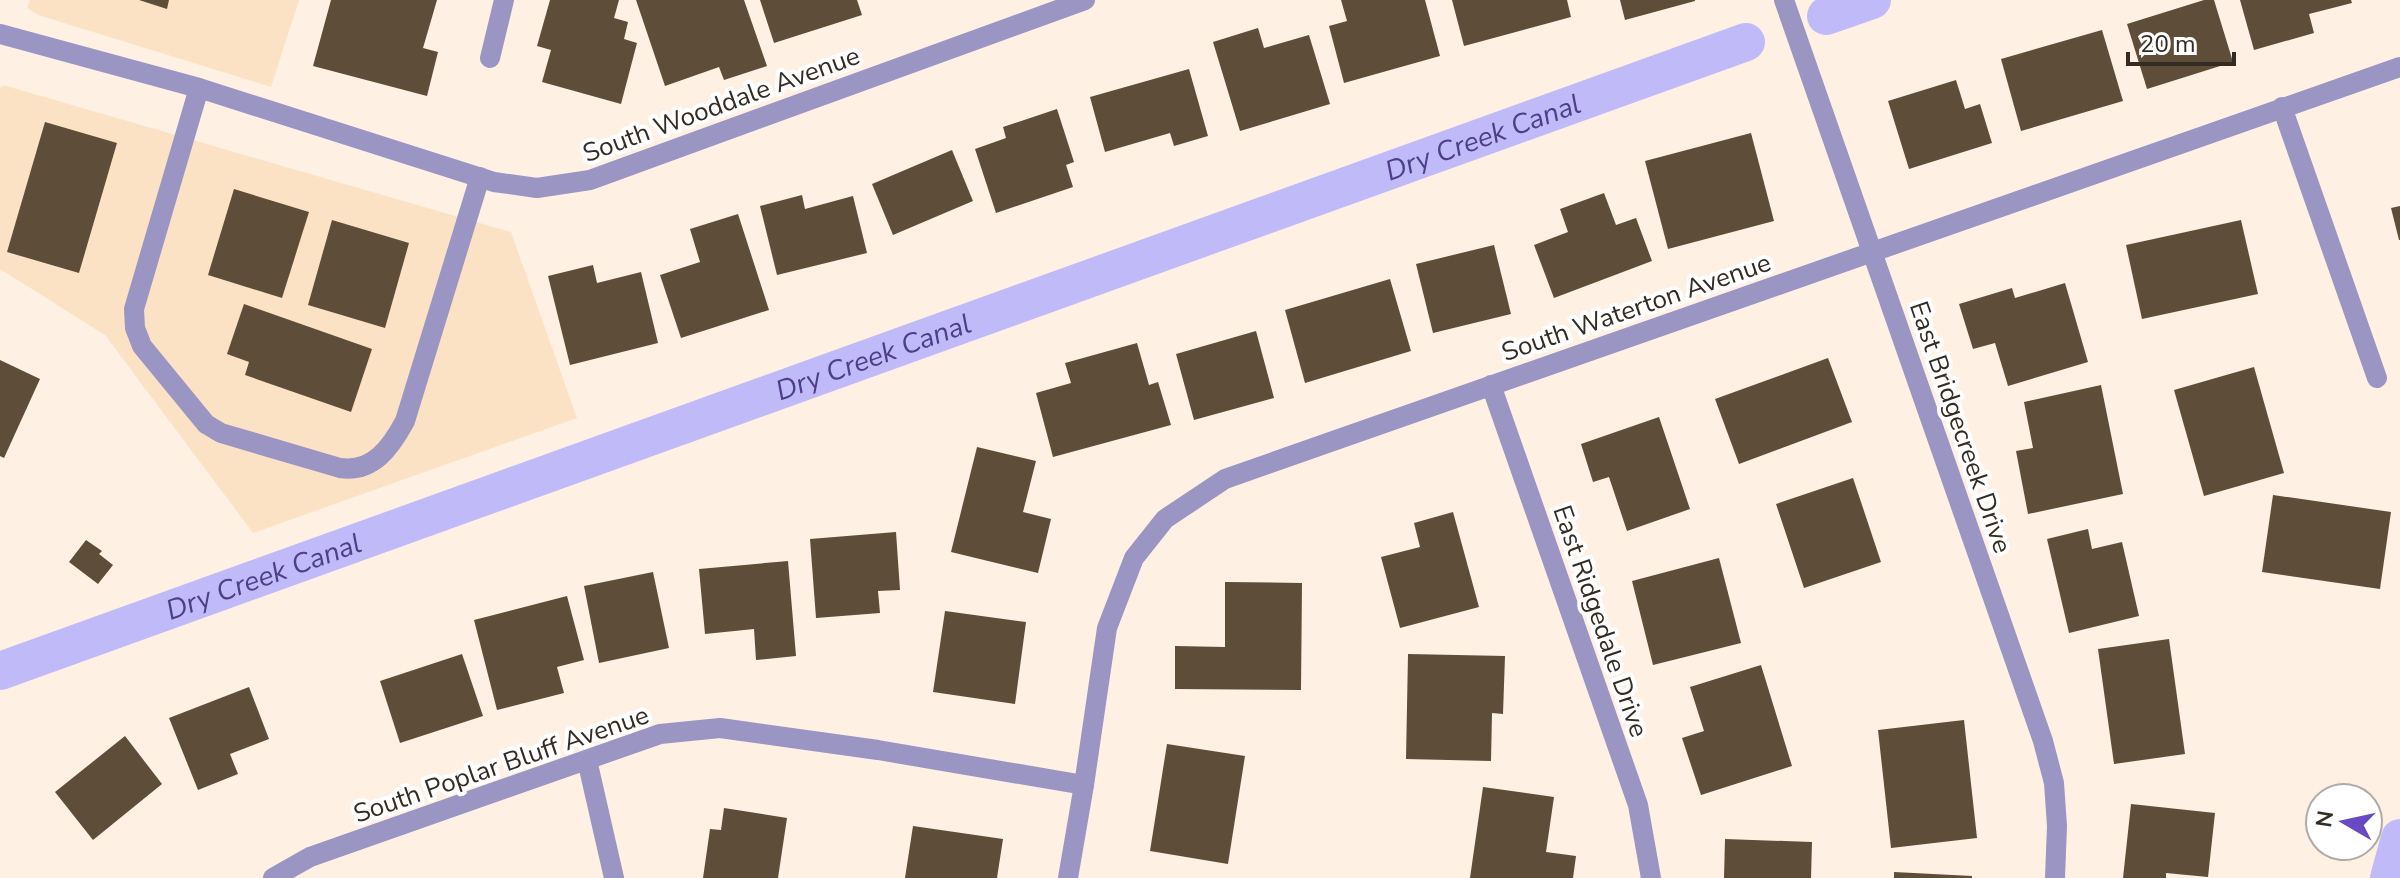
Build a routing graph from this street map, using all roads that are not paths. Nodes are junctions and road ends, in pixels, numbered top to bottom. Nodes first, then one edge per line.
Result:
1 (504, 0) edge
2 (1085, 0) edge
3 (1784, 0) edge
4 (0, 34) edge
5 (490, 58) dead end
6 (2400, 67) edge
7 (199, 88) junction
8 (2282, 107) junction
9 (480, 177) junction
10 (1871, 251) junction
11 (2377, 378) dead end
12 (1491, 385) junction
13 (587, 760) junction
14 (1084, 785) junction
15 (273, 878) edge
16 (614, 878) edge
17 (1068, 878) edge
18 (1651, 878) edge
19 (2055, 878) edge

1 - 5 street
2 - 9 street, South Wooddale Avenue
3 - 10 street, East Bridgecreek Drive
4 - 7 street, South Wooddale Avenue
6 - 8 street, South Waterton Avenue
7 - 9 street, South Wooddale Avenue
7 - 9 street
8 - 10 street, South Waterton Avenue
8 - 11 street
10 - 12 street, South Waterton Avenue
10 - 19 street, East Bridgecreek Drive
12 - 14 street, South Waterton Avenue
12 - 18 street, East Ridgedale Drive
13 - 14 street, South Poplar Bluff Avenue
13 - 15 street, South Poplar Bluff Avenue
13 - 16 street
14 - 17 street, South Waterton Avenue

